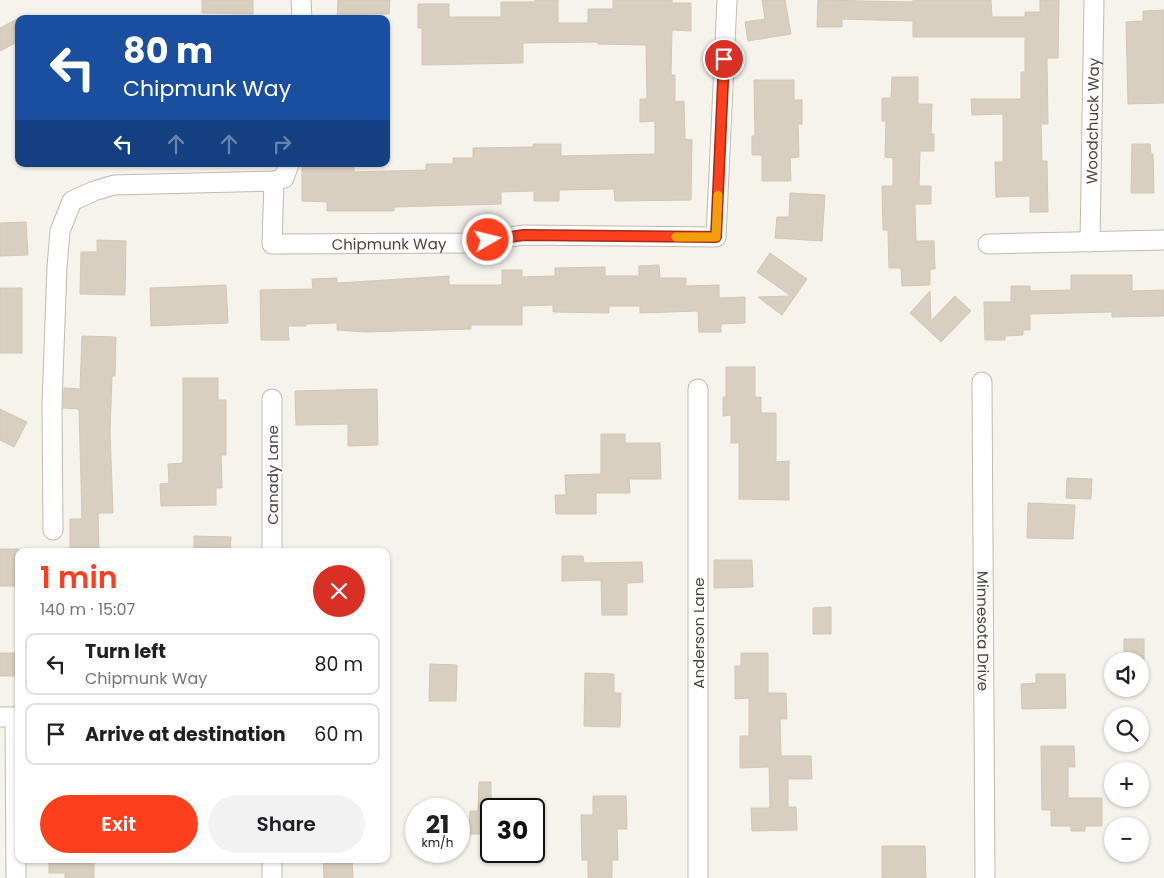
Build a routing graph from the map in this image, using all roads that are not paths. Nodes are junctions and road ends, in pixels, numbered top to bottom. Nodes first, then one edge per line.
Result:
1 (301, 0) edge
2 (727, 0) edge
3 (1094, 0) edge
4 (302, 15) edge
5 (288, 167) edge
6 (274, 181) junction
7 (1164, 240) edge
8 (1090, 242) junction
9 (988, 244) dead end
10 (982, 382) dead end
11 (698, 389) dead end
12 (272, 399) dead end
13 (53, 530) dead end
14 (272, 548) edge
15 (0, 717) edge
16 (15, 717) edge
17 (16, 863) edge
18 (272, 863) edge
19 (16, 878) edge
20 (272, 878) edge
21 (698, 878) edge
22 (985, 878) edge

1 - 4 street
2 - 6 street, Chipmunk Way
3 - 8 street, Woodchuck Way
5 - 6 street
6 - 13 street
7 - 8 street
8 - 9 street
10 - 22 street, Minnesota Drive
11 - 21 street, Anderson Lane
12 - 14 street, Canady Lane
15 - 16 street
17 - 19 street
18 - 20 street

